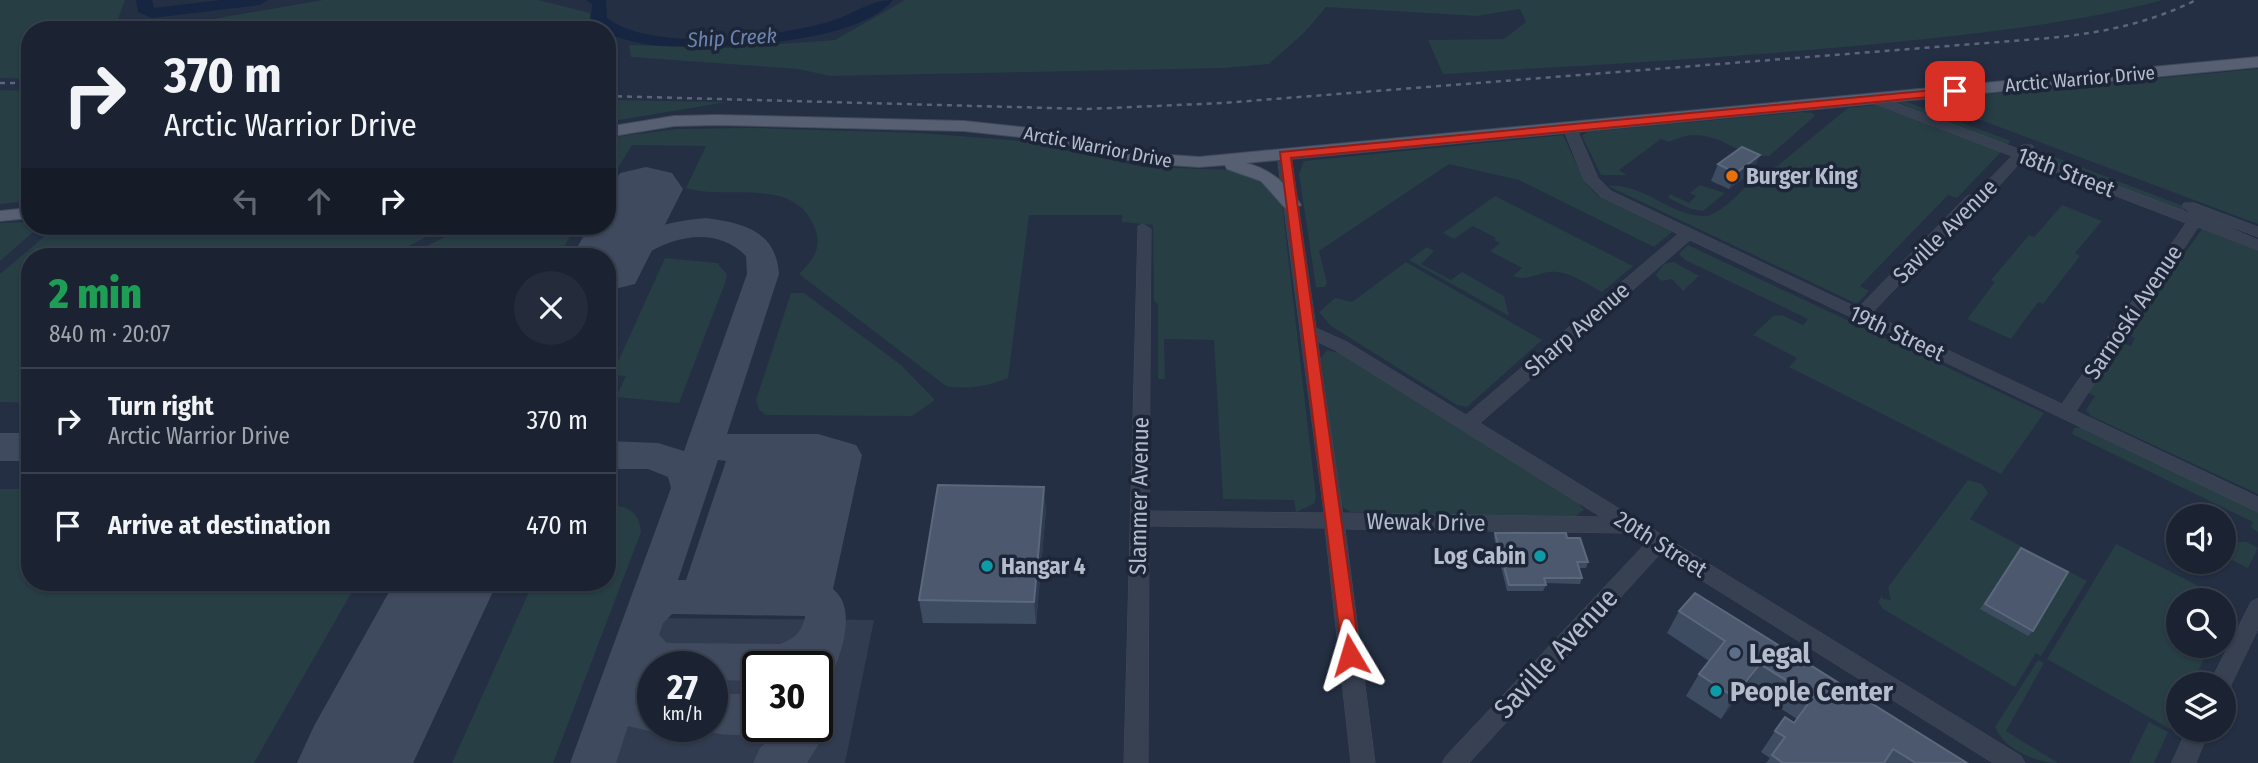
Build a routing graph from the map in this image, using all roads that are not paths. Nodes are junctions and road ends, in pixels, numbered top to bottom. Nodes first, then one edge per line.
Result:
1 (2258, 62) edge
2 (1901, 96) junction
3 (1875, 99) junction
4 (1570, 128) junction
5 (616, 131) edge
6 (2025, 150) junction
7 (1284, 155) junction
8 (1199, 162) junction
9 (1292, 205) junction
10 (21, 214) edge
11 (0, 216) edge
12 (2198, 216) junction
13 (1143, 229) dead end
14 (2258, 232) edge
15 (1688, 234) junction
16 (2258, 245) edge
17 (1860, 316) junction
18 (1307, 330) junction
19 (2065, 413) junction
20 (1467, 424) junction
21 (2258, 505) edge
22 (1139, 518) junction
23 (1334, 521) junction
24 (1630, 525) junction
25 (1658, 543) junction
26 (2258, 608) edge
27 (2226, 672) edge
28 (2193, 742) edge
29 (1136, 763) edge
30 (1363, 763) edge
31 (1454, 763) edge
32 (2013, 763) edge
33 (2184, 763) edge

1 - 2 main road, Arctic Warrior Drive
2 - 3 main road, Arctic Warrior Drive
2 - 6 street, 18th Street
3 - 4 main road, Arctic Warrior Drive
3 - 6 street, 18th Street
4 - 7 main road, Arctic Warrior Drive
4 - 15 street, 19th Street
5 - 8 main road, Arctic Warrior Drive
6 - 12 street, 18th Street
6 - 17 street, Saville Avenue
7 - 8 main road, Arctic Warrior Drive
7 - 9 street
8 - 9 main road
9 - 18 street
10 - 11 main road
12 - 14 street, 18th Street
12 - 16 street, 18th Street
12 - 19 street, Sarnoski Avenue
13 - 22 street, Slammer Avenue
15 - 17 street, 19th Street
15 - 20 street, Sharp Avenue
17 - 19 street, 19th Street
18 - 20 street, 20th Street
18 - 23 street
19 - 21 street, 19th Street
20 - 24 street, 20th Street
22 - 23 street, Wewak Drive
22 - 29 street, Slammer Avenue
23 - 24 street, Wewak Drive
23 - 30 street
24 - 25 street, 20th Street
25 - 31 street, Saville Avenue
25 - 32 street, 20th Street
26 - 27 street
28 - 33 street

